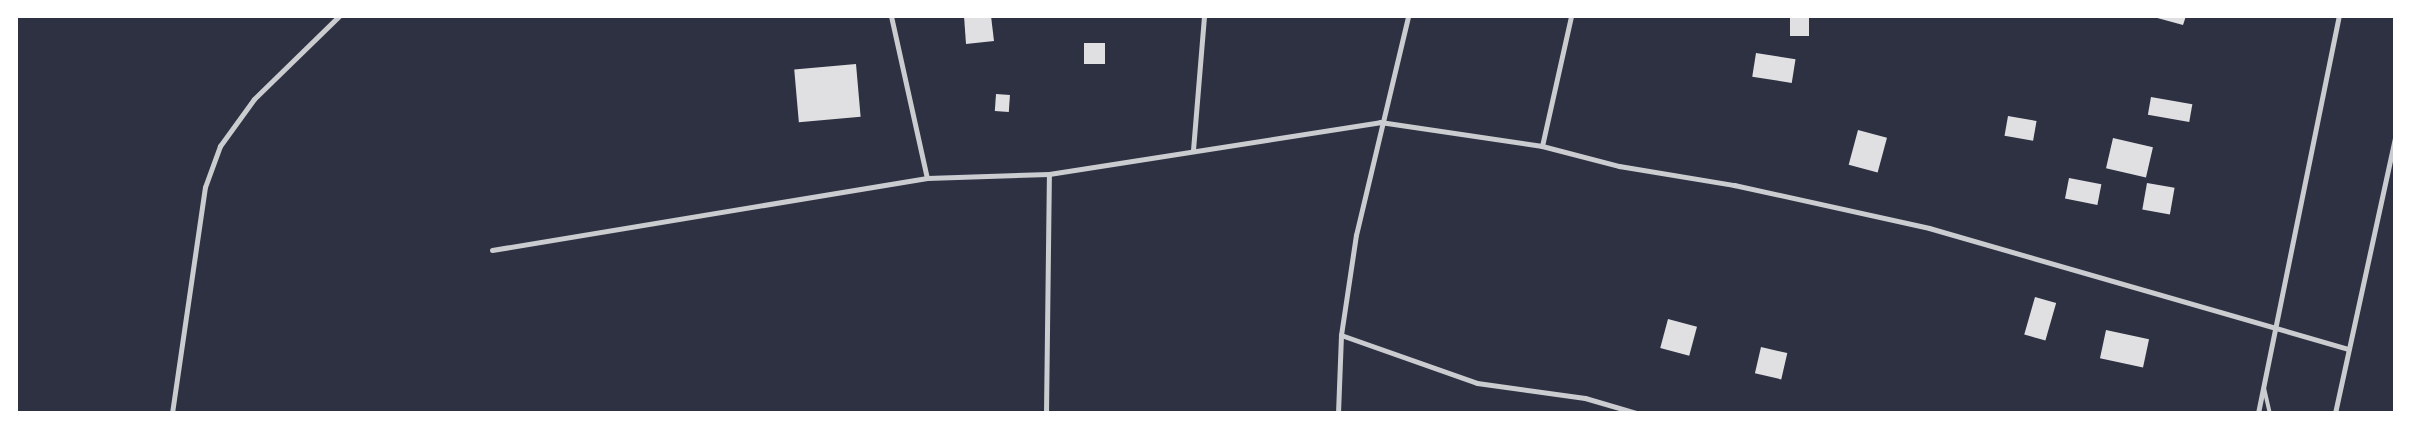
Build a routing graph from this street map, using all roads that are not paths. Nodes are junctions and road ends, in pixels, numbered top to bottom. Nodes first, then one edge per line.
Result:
1 (339, 16) edge
2 (891, 16) edge
3 (1204, 16) edge
4 (1408, 16) edge
5 (1571, 16) edge
6 (2339, 16) edge
7 (1380, 122) junction
8 (2395, 137) edge
9 (1542, 146) junction
10 (1193, 150) junction
11 (1050, 174) junction
12 (927, 178) junction
13 (492, 250) dead end
14 (2273, 330) junction
15 (1341, 335) junction
16 (2348, 350) junction
17 (2263, 386) junction
18 (172, 413) edge
19 (1046, 413) edge
20 (1338, 413) edge
21 (1636, 413) edge
22 (2258, 413) edge
23 (2270, 413) edge
24 (2335, 413) edge

1 - 18 street
2 - 12 street
3 - 10 street
4 - 7 street
5 - 9 street
6 - 14 street
7 - 9 street
7 - 10 street
7 - 15 street
8 - 16 street
9 - 14 street
10 - 11 street
11 - 12 street
11 - 19 street
12 - 13 street
14 - 16 street
14 - 17 street
15 - 20 street
15 - 21 street
16 - 24 street
17 - 22 street
17 - 23 lane

